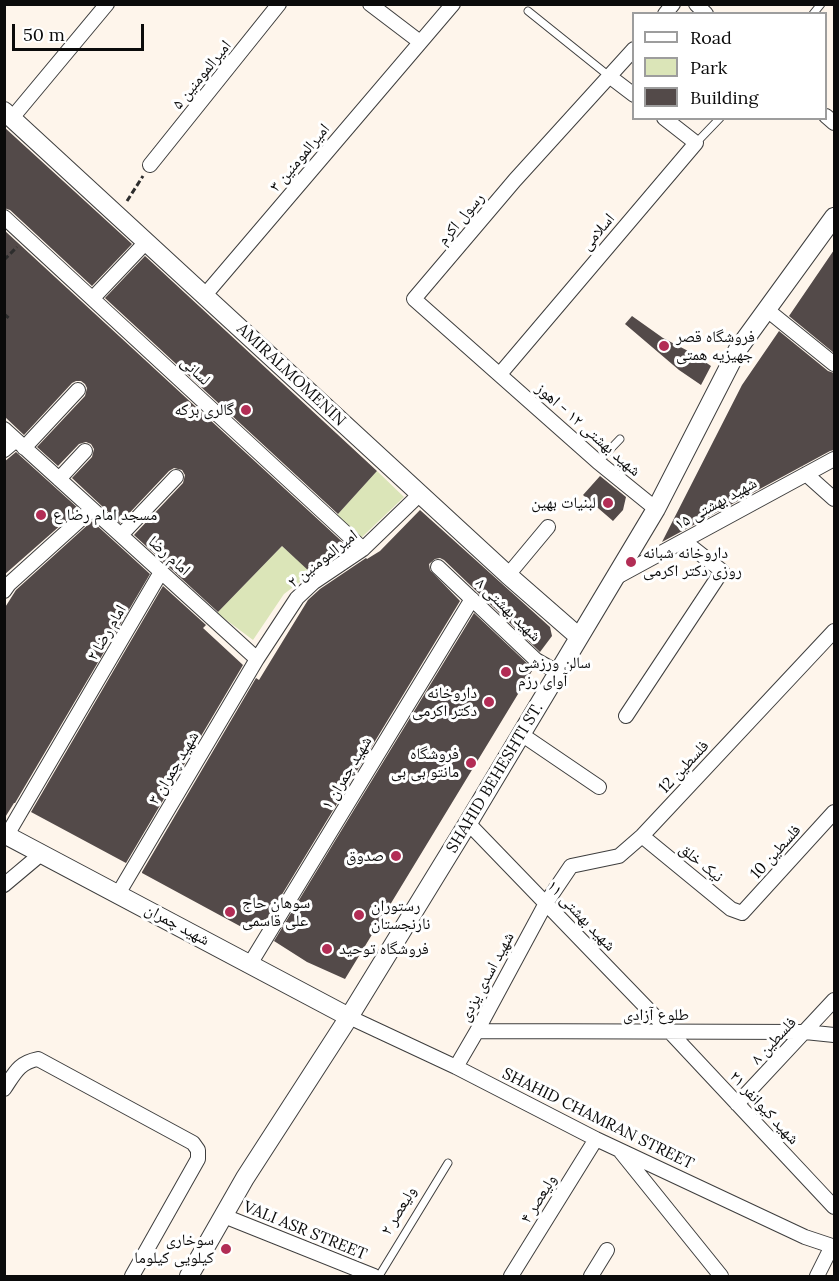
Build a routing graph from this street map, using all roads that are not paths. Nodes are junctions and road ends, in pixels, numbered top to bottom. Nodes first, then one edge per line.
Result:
1 (107, 4) edge
2 (279, 4) edge
3 (370, 4) edge
4 (453, 4) edge
5 (528, 11) dead end
6 (420, 42) junction
7 (632, 50) edge
8 (609, 76) junction
9 (632, 94) edge
10 (8, 114) edge
11 (666, 120) edge
12 (718, 120) edge
13 (696, 144) junction
14 (150, 165) road end
15 (4, 217) edge
16 (831, 228) edge
17 (147, 241) junction
18 (205, 295) junction
19 (93, 298) junction
20 (766, 309) junction
21 (834, 364) edge
22 (500, 374) junction
23 (78, 390) dead end
24 (4, 429) edge
25 (620, 439) dead end
26 (20, 444) junction
27 (4, 450) edge
28 (85, 451) dead end
29 (834, 459) edge
30 (598, 462) junction
31 (806, 474) junction
32 (176, 477) dead end
33 (59, 479) junction
34 (420, 494) junction
35 (834, 500) edge
36 (92, 509) junction
37 (656, 509) junction
38 (548, 527) dead end
39 (121, 536) junction
40 (684, 541) junction
41 (363, 549) junction
42 (438, 567) dead end
43 (161, 572) junction
44 (508, 575) junction
45 (613, 579) junction
46 (7, 588) edge
47 (472, 599) junction
48 (834, 631) edge
49 (579, 637) junction
50 (257, 659) junction
51 (559, 673) junction
52 (626, 716) dead end
53 (521, 734) junction
54 (599, 787) dead end
55 (834, 812) edge
56 (468, 823) junction
57 (6, 835) edge
58 (642, 836) junction
59 (41, 854) junction
60 (4, 885) edge
61 (118, 894) junction
62 (546, 903) junction
63 (742, 913) joint
64 (250, 964) junction
65 (834, 1000) edge
66 (349, 1017) junction
67 (477, 1032) junction
68 (670, 1032) junction
69 (805, 1032) junction
70 (834, 1035) edge
71 (456, 1067) junction
72 (4, 1089) edge
73 (737, 1104) junction
74 (596, 1139) junction
75 (618, 1149) junction
76 (448, 1163) dead end
77 (834, 1207) edge
78 (224, 1216) junction
79 (833, 1246) edge
80 (608, 1250) dead end
81 (132, 1276) edge
82 (189, 1276) edge
83 (377, 1276) edge
84 (511, 1276) edge
85 (591, 1276) edge
86 (721, 1276) edge
87 (817, 1276) edge

1 - 10 street
2 - 14 street, امیرالمومنین ۵
3 - 6 street
4 - 6 street
5 - 8 lane
6 - 18 street, امیرالمومنین ۳
7 - 8 street
8 - 9 street
8 - 22 street, رسول اکرم
10 - 17 street, AMIRALMOMENIN
11 - 13 street
12 - 13 lane
13 - 22 street, اسلامی
15 - 19 street, لسانی
16 - 20 street, SHAHID BEHESHTI ST.
17 - 18 street, AMIRALMOMENIN
17 - 19 street
18 - 34 street, AMIRALMOMENIN
19 - 41 street, لسانی
20 - 21 street
20 - 37 street, SHAHID BEHESHTI ST.
22 - 30 street, شهید بهشتی ۱۲ - اهوز
23 - 26 street
24 - 26 street, امام رضا
25 - 30 lane
26 - 27 street
26 - 33 street, امام رضا
28 - 33 street
29 - 31 street, شهید بهشتی ۱۵
30 - 37 street, شهید بهشتی ۱۲ - اهوز
31 - 35 street
31 - 40 street, شهید بهشتی ۱۵
32 - 39 street
33 - 36 street, امام رضا
34 - 41 street, امیرالمومنین ۲
34 - 44 street, AMIRALMOMENIN
36 - 39 street, امام رضا
36 - 46 street
37 - 45 street, SHAHID BEHESHTI ST.
38 - 44 street
39 - 43 street, امام رضا
40 - 45 street, شهید بهشتی ۱۵
40 - 52 street
41 - 50 street, امیرالمومنین ۲
42 - 47 street, شهید بهشتی ۸
43 - 50 street, امام رضا
43 - 57 street, امام رضا ۲
44 - 49 street, AMIRALMOMENIN
45 - 49 street, SHAHID BEHESHTI ST.
47 - 51 street, شهید بهشتی ۸
47 - 64 street, شهید چمران ۱
48 - 58 street, فلسطین 12
49 - 51 street, SHAHID BEHESHTI ST.
50 - 61 street, شهید چمران ۳
51 - 53 street, SHAHID BEHESHTI ST.
53 - 54 street
53 - 56 street, SHAHID BEHESHTI ST.
55 - 63 street, فلسطین 10
56 - 62 street, شهید بهشتی ۱۱
56 - 66 street, SHAHID BEHESHTI ST.
57 - 59 street, شهید چمران
58 - 62 street, فلسطین 12
58 - 63 street, نیک خلق
59 - 60 street
59 - 61 street, شهید چمران
61 - 64 street, شهید چمران
62 - 67 street, شهید اسدی یزدی
62 - 68 street, شهید بهشتی ۱۱
64 - 66 street, شهید چمران
65 - 69 street, فلسطین ۸
66 - 71 street, SHAHID CHAMRAN STREET
66 - 78 street, SHAHID BEHESHTI ST.
67 - 68 street, طلوع آزادی
67 - 71 street, شهید اسدی یزدی
68 - 69 street, طلوع آزادی
68 - 73 street, شهید کیوانفر ۲۱
69 - 70 street, طلوع آزادی
69 - 73 street, فلسطین ۸
71 - 74 street, SHAHID CHAMRAN STREET
72 - 81 street
73 - 77 street, شهید کیوانفر ۲۱
74 - 75 street, SHAHID CHAMRAN STREET
74 - 84 street, ولیعصر ۴
75 - 79 street, SHAHID CHAMRAN STREET
75 - 86 street
76 - 83 lane, ولیعصر ۲
78 - 82 street, SHAHID BEHESHTI ST.
78 - 83 street, VALI ASR STREET
79 - 87 street
80 - 85 street

